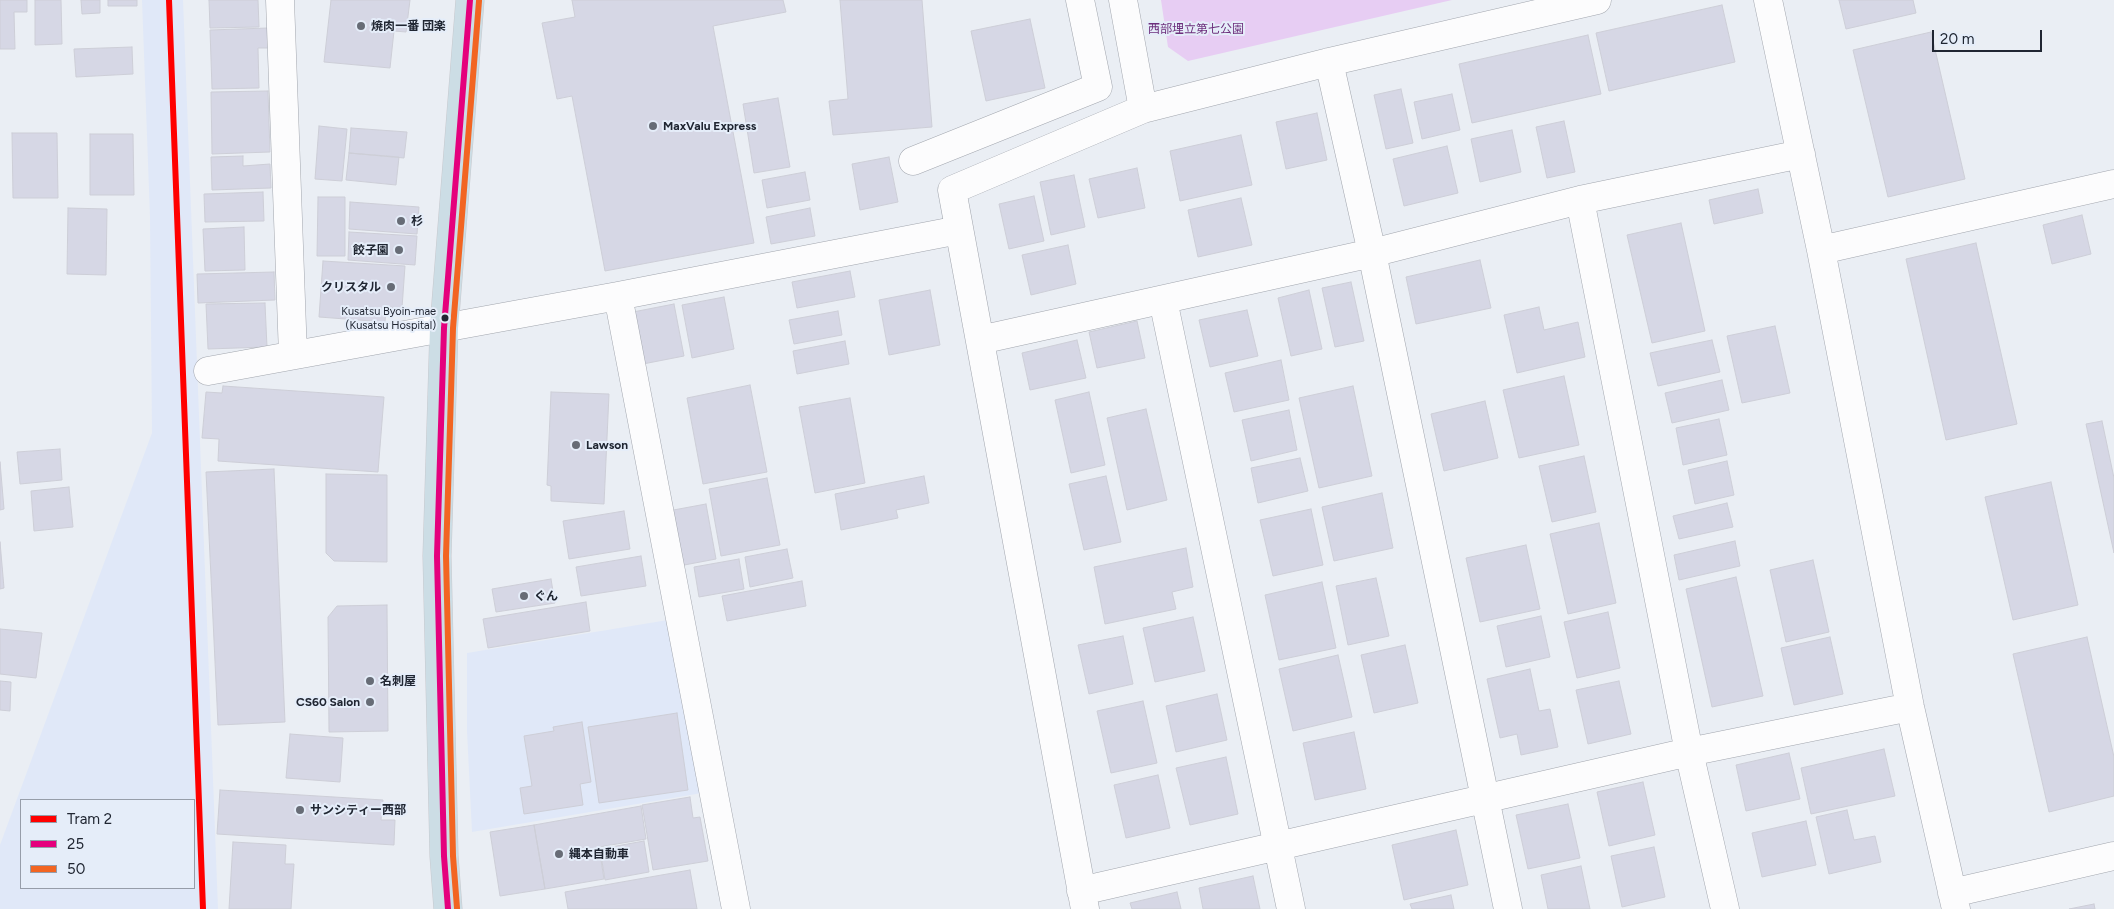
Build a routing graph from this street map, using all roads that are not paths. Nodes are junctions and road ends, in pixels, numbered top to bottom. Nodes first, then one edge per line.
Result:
1 (280, 0) edge
2 (470, 0) edge
3 (1080, 0) edge
4 (1123, 0) edge
5 (1597, 0) edge
6 (1768, 0) edge
7 (1329, 62) junction
8 (1143, 109) junction
9 (1801, 154) junction
10 (913, 161) dead end
11 (2114, 184) edge
12 (1580, 200) junction
13 (959, 230) junction
14 (1821, 250) junction
15 (1372, 253) junction
16 (618, 296) junction
17 (1163, 300) junction
18 (444, 328) junction
19 (980, 340) junction
20 (293, 355) junction
21 (208, 371) dead end
22 (1910, 707) junction
23 (1689, 752) junction
24 (1484, 800) junction
25 (1277, 847) junction
26 (2114, 856) edge
27 (1083, 900) edge
28 (1954, 901) edge
29 (448, 909) edge
30 (736, 909) edge
31 (1291, 909) edge
32 (1508, 909) edge
33 (1725, 909) edge

1 - 20 street
2 - 18 highway
3 - 10 street
4 - 8 street
5 - 7 street
6 - 9 street
7 - 8 street
7 - 15 street
8 - 13 street
9 - 12 street
9 - 14 street
11 - 14 street
12 - 15 street
12 - 23 street
13 - 16 street
13 - 19 street
14 - 22 street
15 - 17 street
15 - 24 street
16 - 18 street
16 - 30 street
17 - 19 street
17 - 25 street
18 - 20 street
18 - 29 highway
19 - 27 street
20 - 21 street
22 - 23 street
22 - 28 street
23 - 24 street
23 - 33 street
24 - 25 street
24 - 32 street
25 - 27 street
25 - 31 street
26 - 28 street

